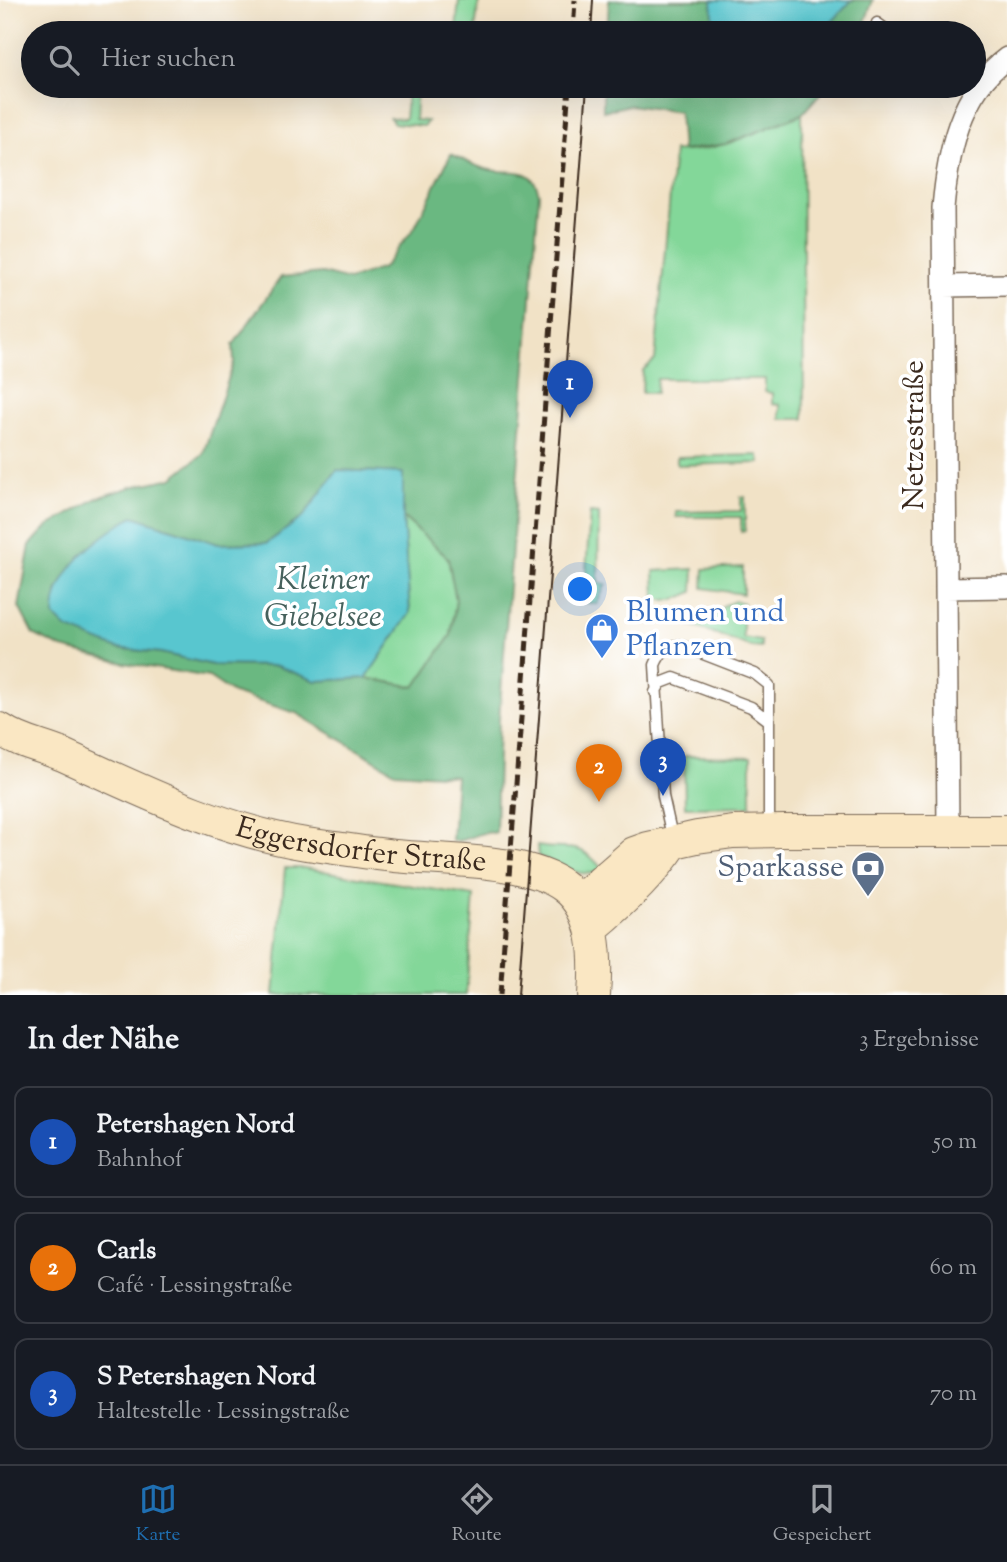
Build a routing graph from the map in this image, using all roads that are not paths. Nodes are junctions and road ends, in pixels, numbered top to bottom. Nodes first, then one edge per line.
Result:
1 (1007, 58) edge
2 (986, 75) edge
3 (969, 98) edge
4 (1007, 285) edge
5 (944, 286) junction
6 (1007, 587) edge
7 (946, 588) junction
8 (655, 692) junction
9 (0, 710) edge
10 (768, 720) junction
11 (0, 729) edge
12 (52, 750) junction
13 (948, 830) junction
14 (769, 831) junction
15 (1007, 831) edge
16 (673, 843) junction
17 (585, 915) junction
18 (594, 995) edge

1 - 2 street, Netzestraße
3 - 5 street, Netzestraße
4 - 5 street
5 - 7 street, Netzestraße
6 - 7 street
7 - 13 street, Netzestraße
8 - 10 lane
8 - 10 lane
8 - 16 lane
9 - 12 street, Eggersdorfer Straße
10 - 14 lane
11 - 12 street, Eggersdorfer Straße
12 - 17 street, Eggersdorfer Straße
13 - 14 street
13 - 15 street
14 - 16 street
16 - 17 street
17 - 18 street

